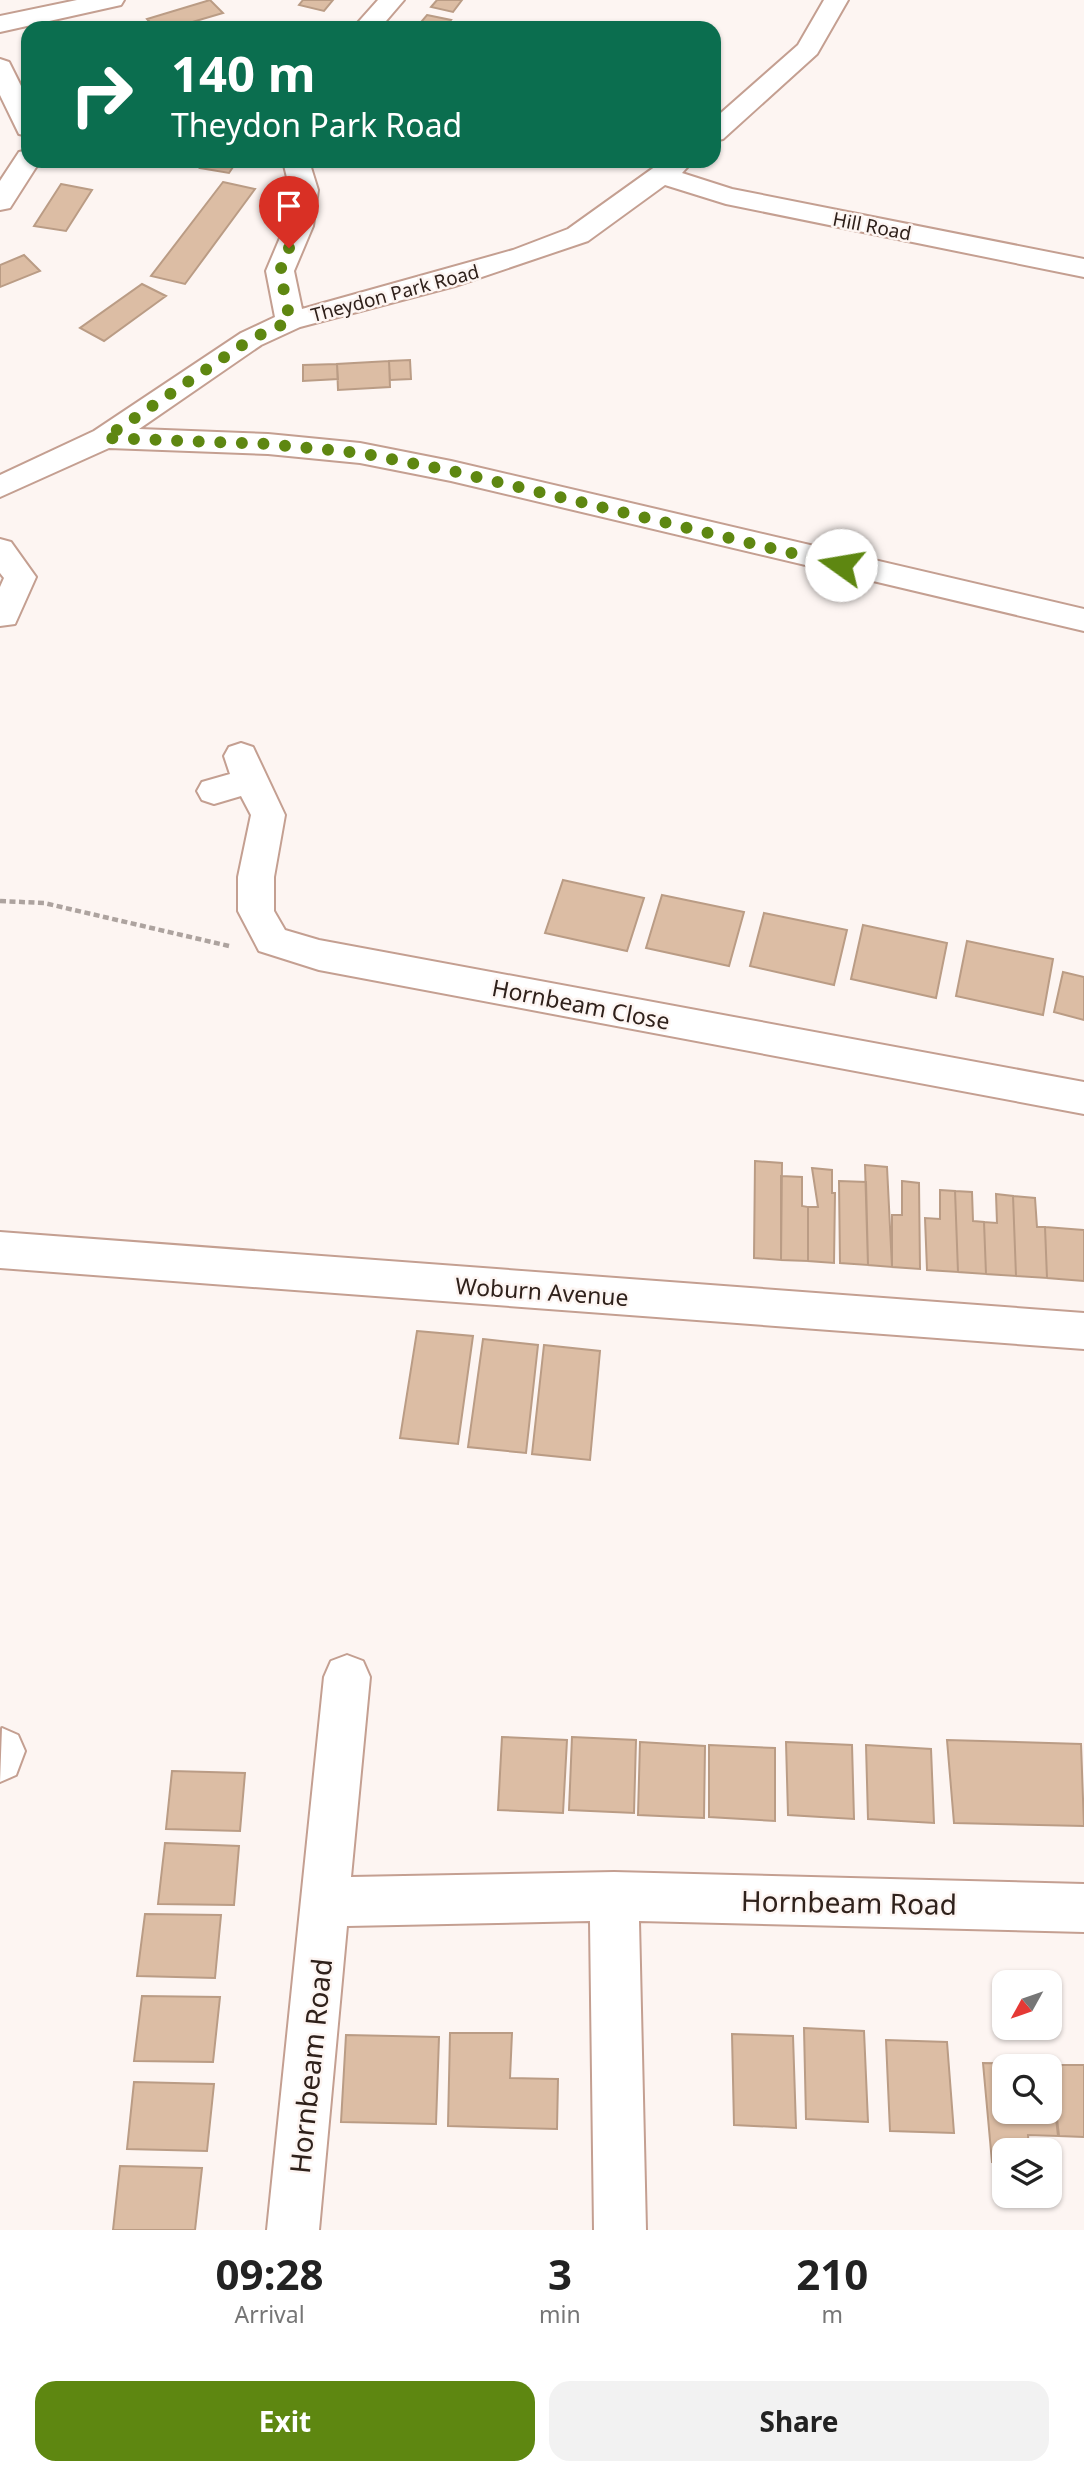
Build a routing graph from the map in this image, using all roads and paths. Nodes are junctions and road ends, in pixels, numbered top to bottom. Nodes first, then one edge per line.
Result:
1 (112, 0) edge
2 (392, 0) edge
3 (836, 0) edge
4 (372, 21) edge
5 (0, 24) edge
6 (0, 67) edge
7 (21, 113) edge
8 (721, 127) edge
9 (22, 168) edge
10 (298, 168) edge
11 (671, 168) edge
12 (0, 202) edge
13 (1084, 268) edge
14 (290, 321) junction
15 (105, 438) junction
16 (0, 487) edge
17 (0, 550) edge
18 (4, 616) dead end
19 (1084, 620) edge
20 (214, 791) dead end
21 (0, 901) edge
22 (272, 941) junction
23 (1084, 1098) edge
24 (0, 1250) edge
25 (1084, 1331) edge
26 (347, 1677) dead end
27 (614, 1896) junction
28 (327, 1902) junction
29 (1084, 1908) edge
30 (293, 2230) edge
31 (621, 2230) edge

1 - 5 street
2 - 4 street
3 - 8 street
6 - 7 street
9 - 12 street
10 - 14 street
11 - 13 street, Hill Road
11 - 14 street, Theydon Park Road
14 - 15 street, Theydon Park Road
15 - 16 street, Theydon Park Road
15 - 19 street
17 - 18 street
20 - 22 street
21 - 22 path
22 - 23 street, Hornbeam Close
24 - 25 street, Woburn Avenue
26 - 28 street, Hornbeam Road
27 - 28 street, Hornbeam Road
27 - 29 street, Hornbeam Road
27 - 31 street
28 - 30 street, Hornbeam Road

